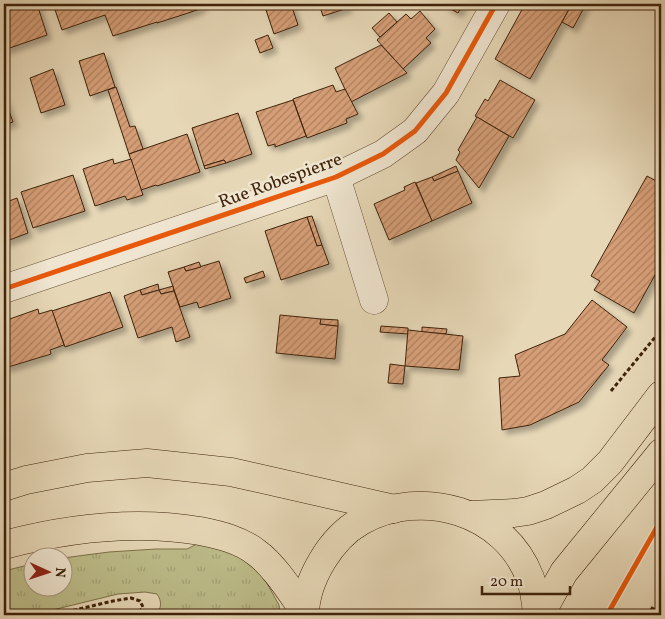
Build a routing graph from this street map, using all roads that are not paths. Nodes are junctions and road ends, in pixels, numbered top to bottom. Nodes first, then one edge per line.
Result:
1 (496, 4) edge
2 (336, 177) junction
3 (4, 289) edge
4 (374, 300) dead end
5 (661, 394) edge
6 (661, 453) edge
7 (4, 487) edge
8 (394, 508) junction
9 (470, 515) junction
10 (4, 545) edge
11 (305, 614) edge
12 (539, 615) edge

1 - 2 street, Rue Robespierre
2 - 3 street, Rue Robespierre
2 - 4 street
5 - 9 main road
6 - 12 main road
7 - 8 main road
8 - 9 main road
8 - 11 main road
9 - 12 main road
10 - 11 main road

